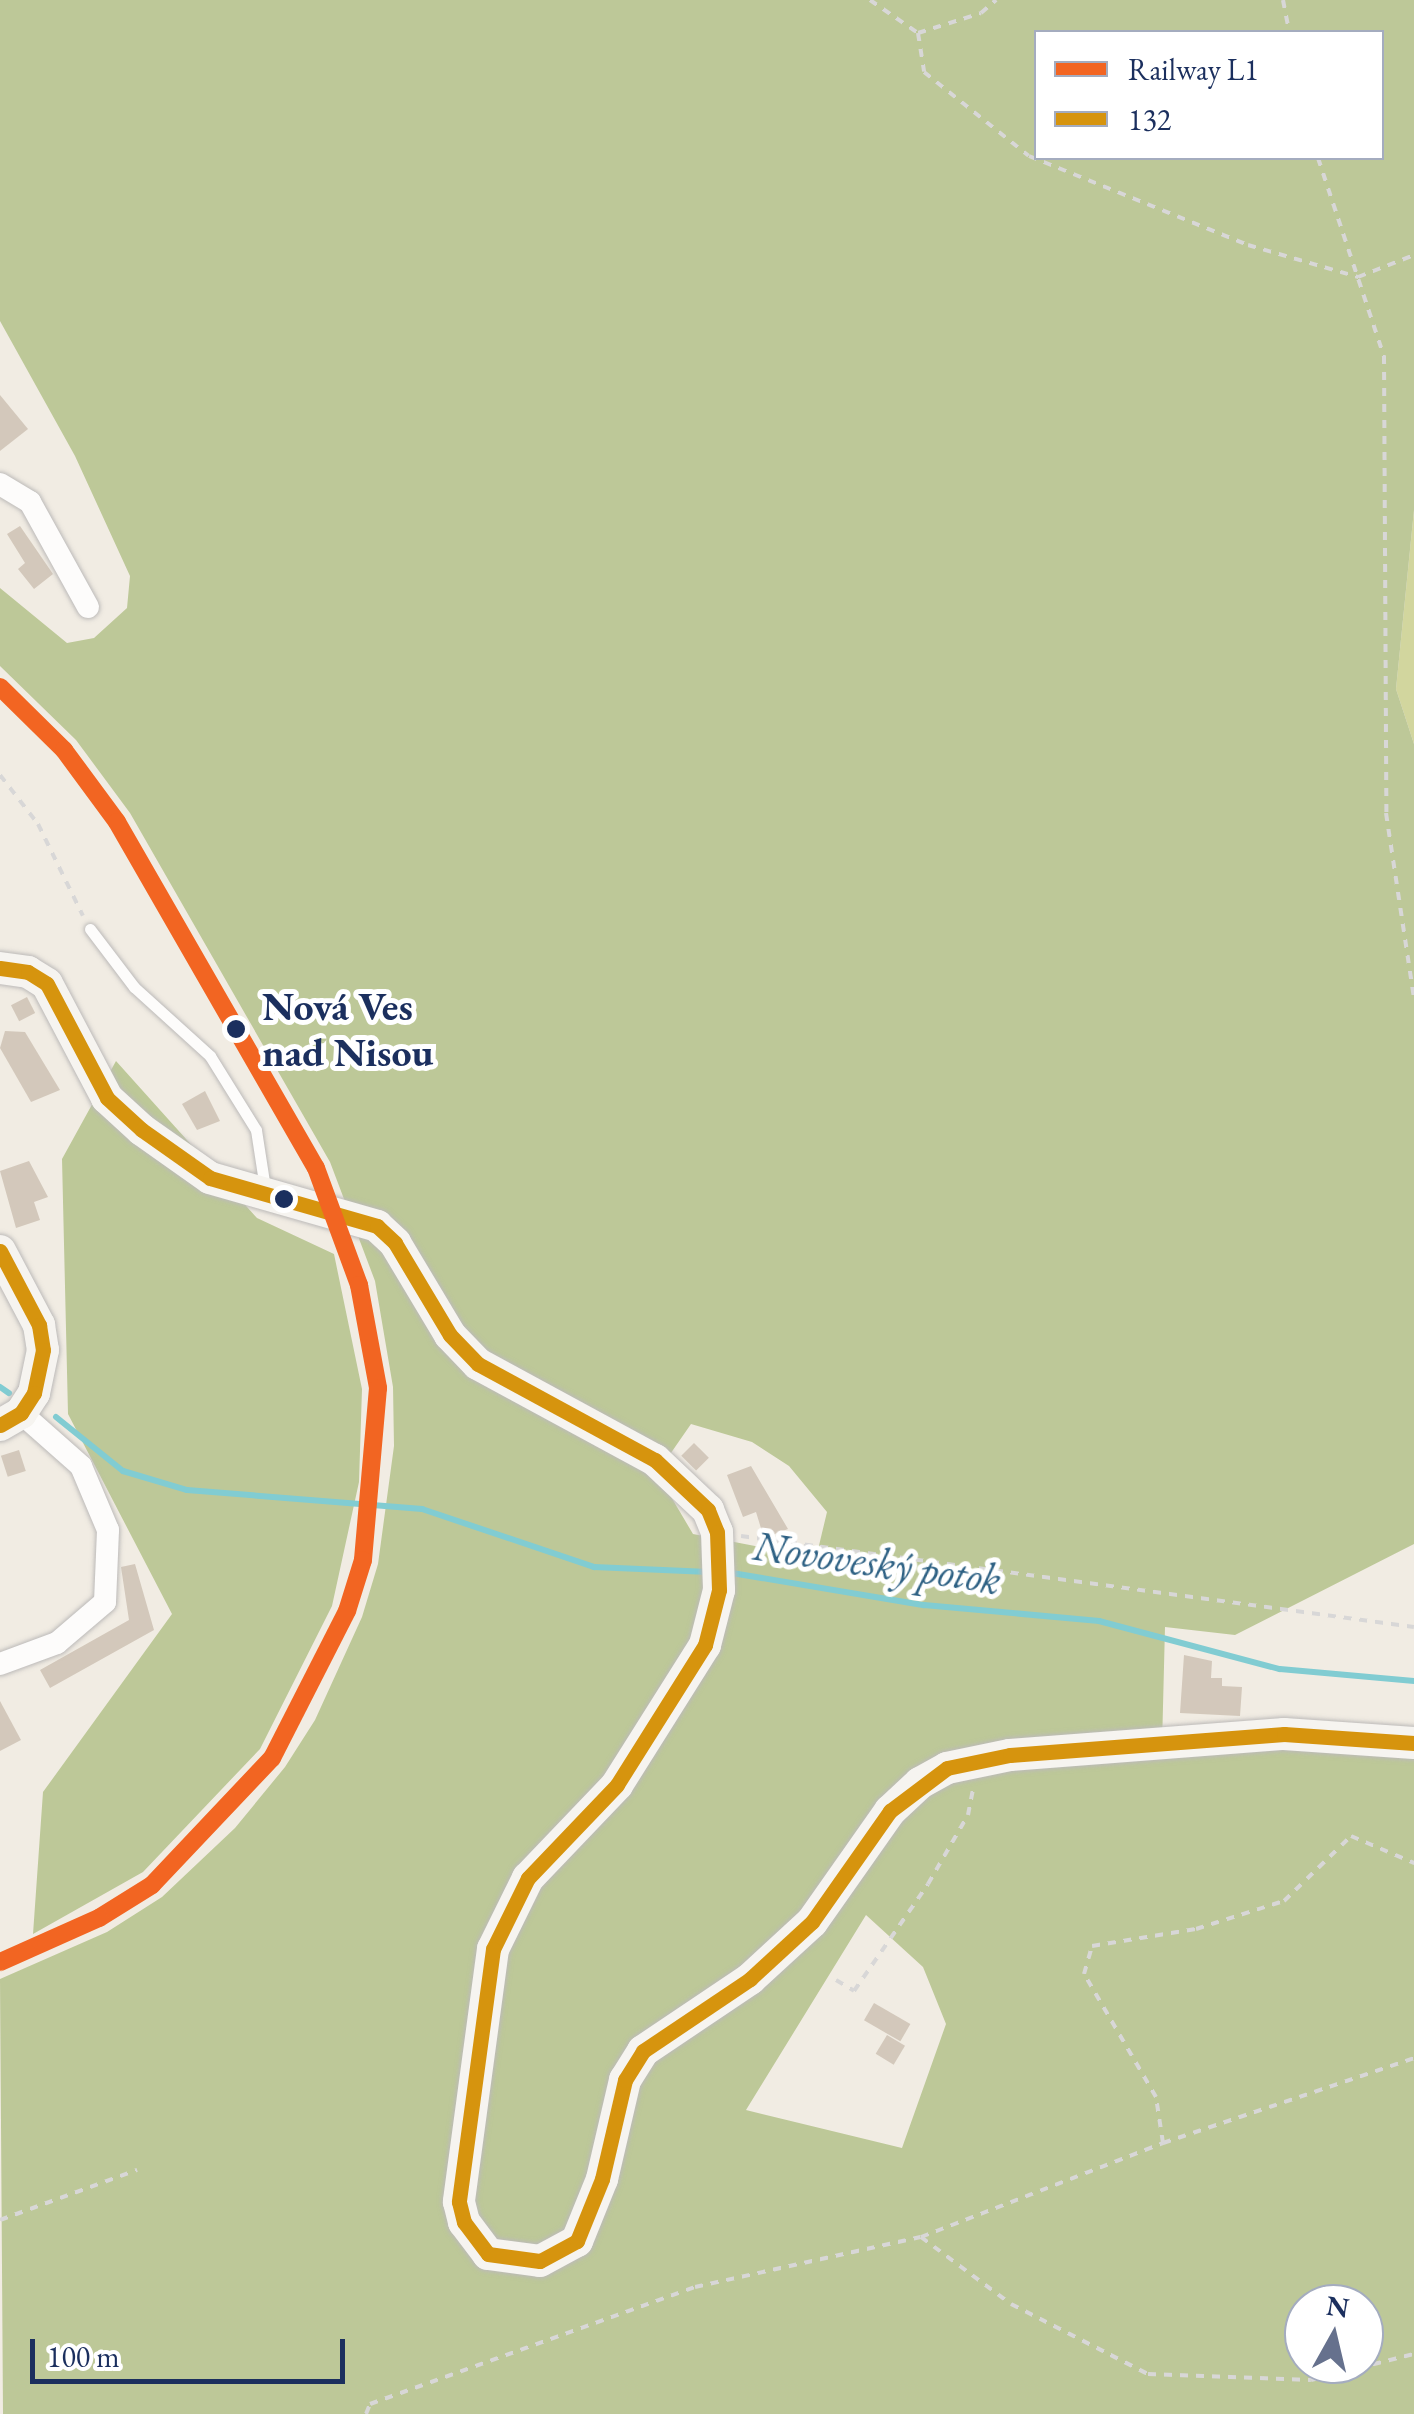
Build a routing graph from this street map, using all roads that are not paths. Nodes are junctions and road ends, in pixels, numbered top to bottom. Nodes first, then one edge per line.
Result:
1 (0, 484) edge
2 (88, 607) dead end
3 (90, 930) road end
4 (0, 968) edge
5 (264, 1198) junction
6 (0, 1251) edge
7 (10, 1420) edge
8 (0, 1664) edge
9 (1414, 1742) edge

1 - 2 street
3 - 5 lane
4 - 5 street
5 - 9 street
6 - 7 street
7 - 8 street

